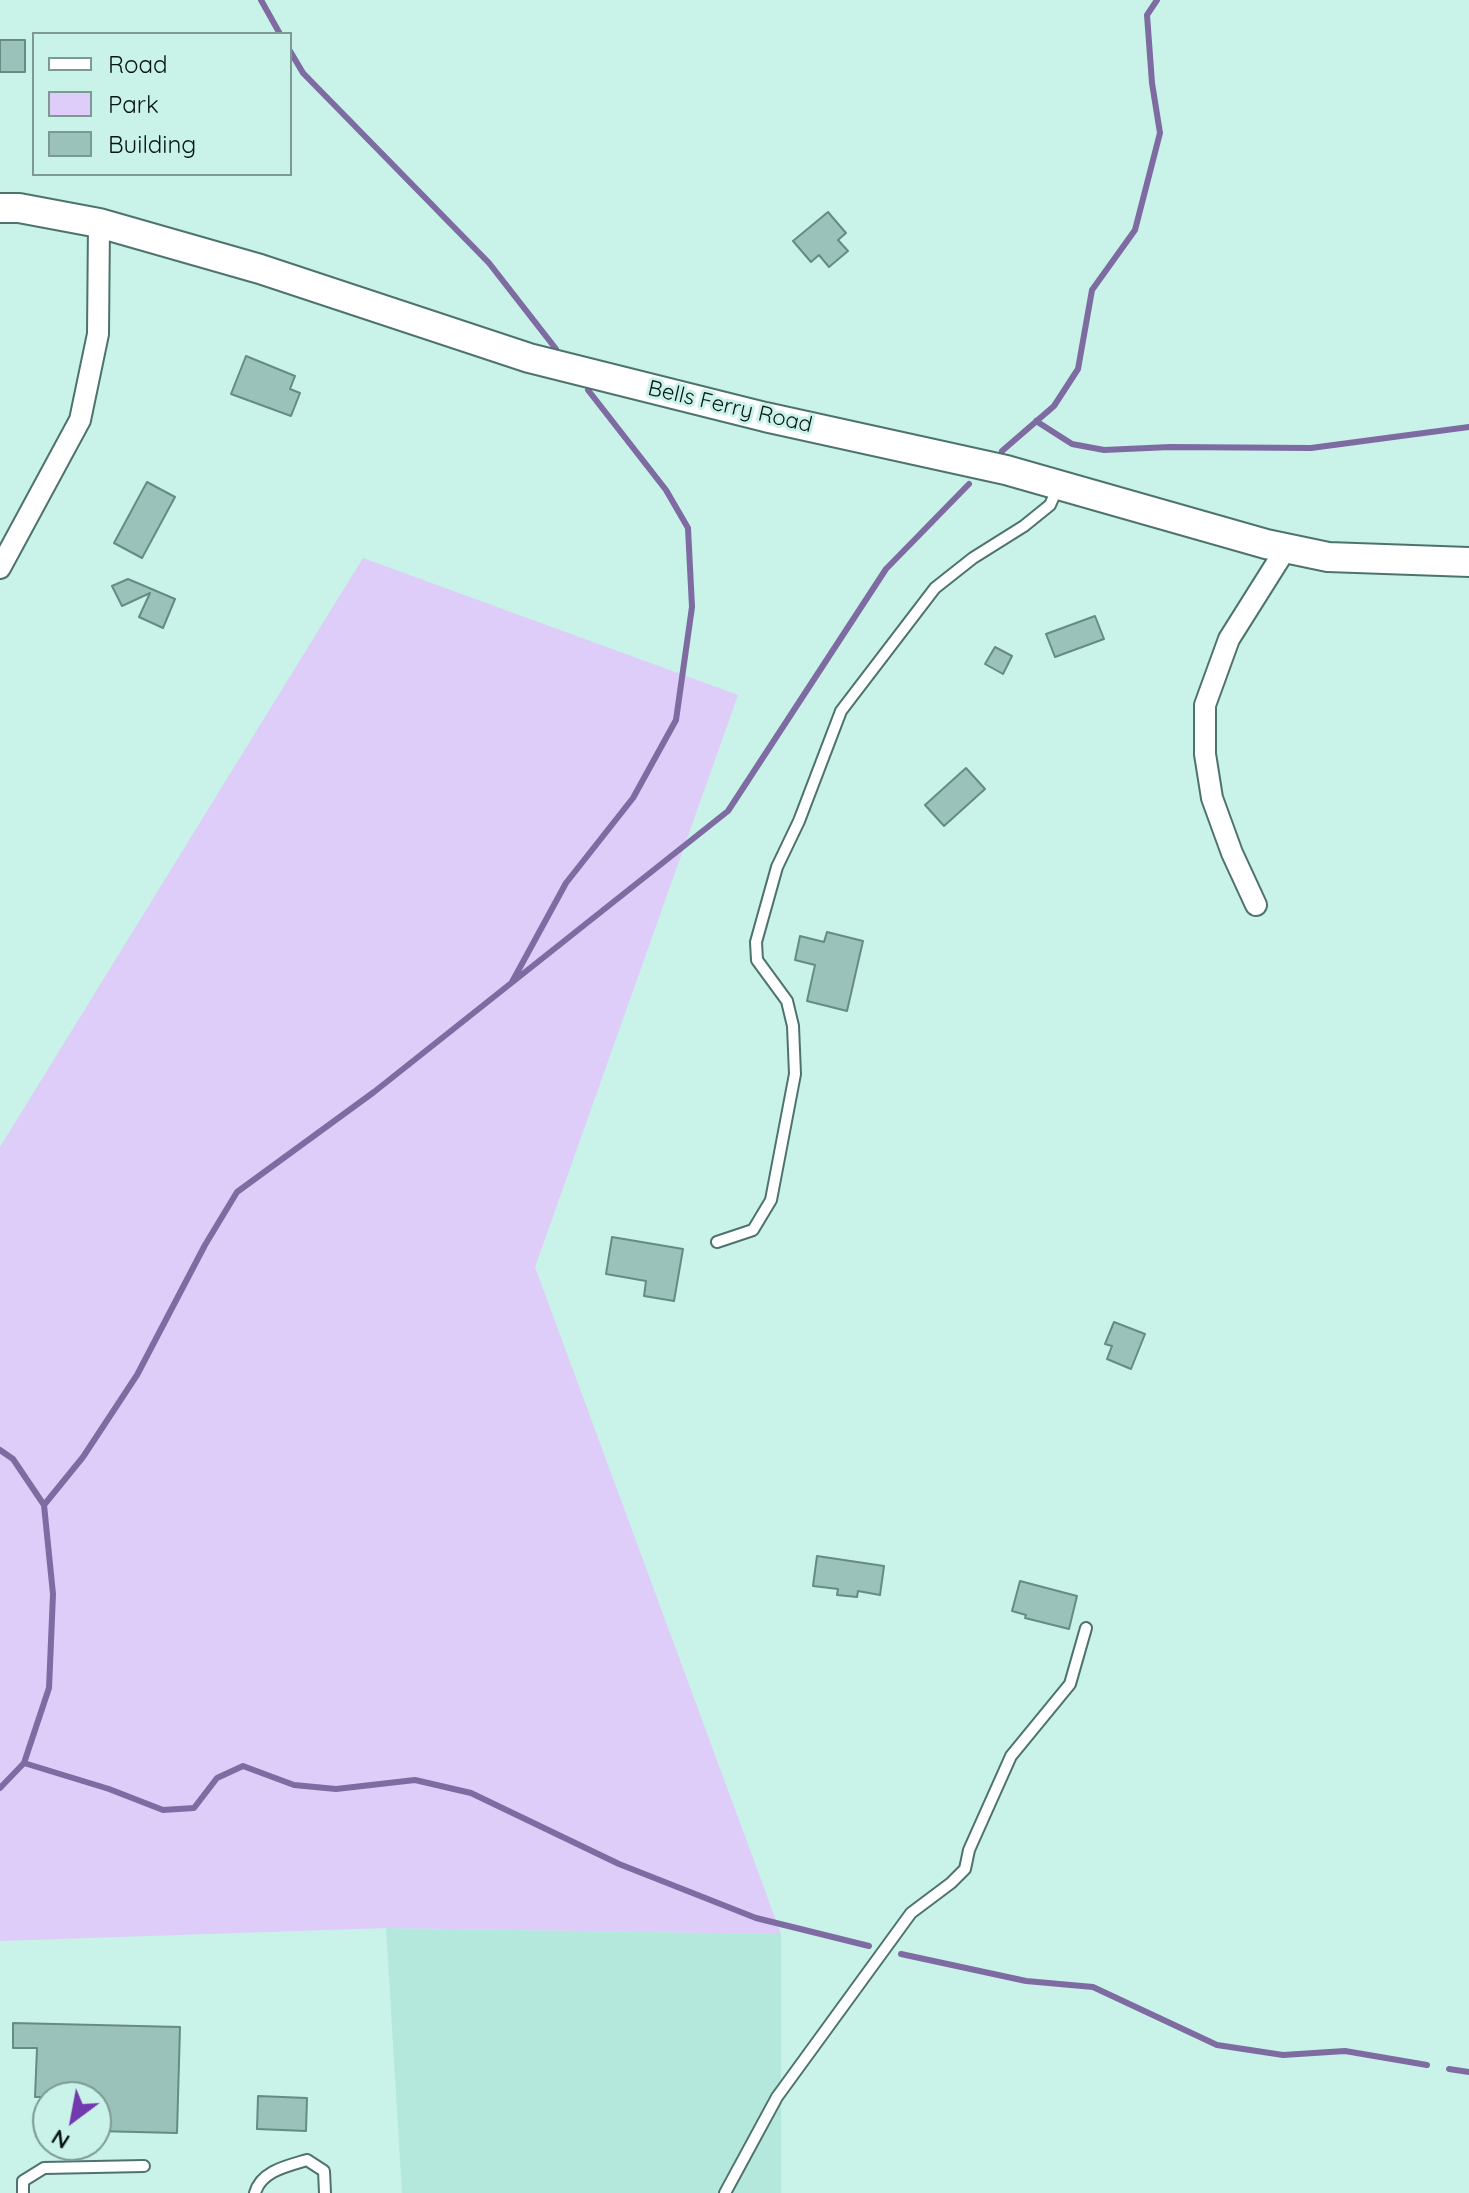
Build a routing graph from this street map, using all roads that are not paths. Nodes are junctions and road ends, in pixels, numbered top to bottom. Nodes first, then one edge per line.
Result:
1 (0, 208) edge
2 (99, 223) junction
3 (1058, 485) junction
4 (1283, 548) junction
5 (1469, 562) edge
6 (0, 568) edge
7 (1256, 905) dead end
8 (717, 1242) dead end
9 (1086, 1628) dead end
10 (144, 2166) dead end
11 (23, 2193) edge
12 (255, 2193) edge
13 (325, 2193) edge
14 (725, 2193) edge

1 - 2 main road, Bells Ferry Road
2 - 3 main road, Bells Ferry Road
2 - 6 street
3 - 4 main road, Bells Ferry Road
3 - 8 lane
4 - 5 main road, Bells Ferry Road
4 - 7 street
9 - 14 lane
10 - 11 lane
12 - 13 lane

